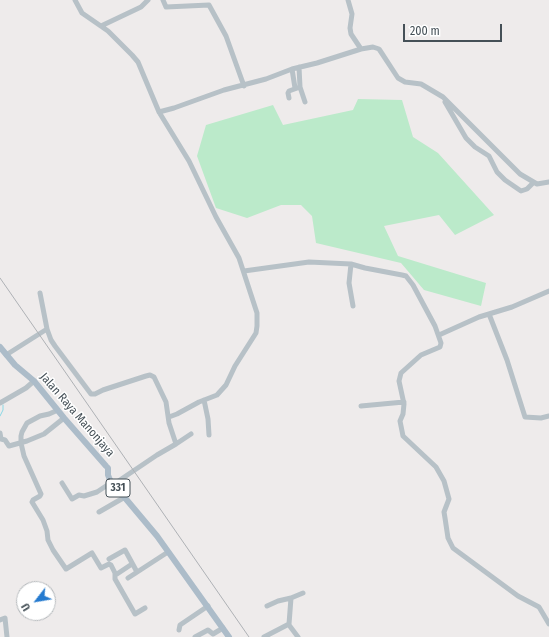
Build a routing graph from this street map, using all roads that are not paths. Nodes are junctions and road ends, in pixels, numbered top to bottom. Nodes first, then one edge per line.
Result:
1 (76, 0) edge
2 (148, 0) edge
3 (163, 0) edge
4 (348, 0) edge
5 (101, 26) junction
6 (361, 49) junction
7 (299, 67) junction
8 (292, 69) junction
9 (244, 86) junction
10 (297, 87) junction
11 (443, 97) junction
12 (289, 98) dead end
13 (305, 102) dead end
14 (159, 112) junction
15 (549, 182) edge
16 (533, 183) junction
17 (351, 264) junction
18 (244, 271) junction
19 (549, 291) edge
20 (40, 293) dead end
21 (353, 306) dead end
22 (489, 314) junction
23 (47, 329) junction
24 (439, 335) junction
25 (0, 347) edge
26 (6, 355) junction
27 (34, 381) junction
28 (204, 400) junction
29 (404, 402) junction
30 (0, 403) edge
31 (360, 406) dead end
32 (58, 410) junction
33 (549, 416) edge
34 (169, 417) junction
35 (64, 418) junction
36 (0, 433) edge
37 (191, 434) dead end
38 (209, 435) dead end
39 (21, 443) junction
40 (176, 444) junction
41 (62, 483) dead end
42 (113, 483) junction
43 (125, 496) junction
44 (99, 512) dead end
45 (168, 552) junction
46 (109, 559) dead end
47 (132, 564) junction
48 (137, 572) junction
49 (117, 574) dead end
50 (128, 578) dead end
51 (304, 593) dead end
52 (291, 598) junction
53 (208, 606) junction
54 (267, 606) dead end
55 (145, 608) dead end
56 (0, 620) edge
57 (549, 624) edge
58 (289, 625) junction
59 (223, 628) junction
60 (179, 630) dead end
61 (202, 635) edge
62 (7, 637) edge
63 (195, 637) edge
64 (229, 637) edge
65 (264, 637) edge
66 (298, 637) edge

1 - 5 street
2 - 5 street
3 - 9 street
4 - 6 street
5 - 14 street
6 - 7 street
6 - 11 street
7 - 8 street
7 - 10 street
8 - 9 street
8 - 10 street
9 - 14 street
10 - 12 street
10 - 13 street
11 - 16 street
11 - 16 street
14 - 18 street
15 - 16 street
17 - 18 street
17 - 21 street
17 - 24 street
18 - 28 street
19 - 22 street
20 - 23 street
22 - 24 street
22 - 33 street
23 - 26 street
23 - 34 street
24 - 29 street
25 - 26 main road, Jalan Raya Manonjaya / 331
26 - 27 main road, Jalan Raya Manonjaya / 331
27 - 30 street
27 - 32 main road, Jalan Raya Manonjaya / 331
28 - 34 street
28 - 38 street
29 - 31 street
29 - 57 street
32 - 35 main road, Jalan Raya Manonjaya / 331
32 - 39 street
34 - 40 street
35 - 39 street
35 - 42 main road, Jalan Raya Manonjaya / 331
36 - 39 street
37 - 40 street
39 - 55 street
40 - 42 street
41 - 42 street
42 - 43 main road, Jalan Raya Manonjaya / 331
43 - 44 street
43 - 45 main road, Jalan Raya Manonjaya / 331
45 - 48 street
45 - 53 main road, Jalan Raya Manonjaya / 331
46 - 47 street
47 - 48 street
47 - 49 street
48 - 50 street
51 - 52 street
52 - 54 street
52 - 58 street
53 - 59 main road, Jalan Raya Manonjaya / 331
53 - 60 street
56 - 62 street
58 - 65 street
58 - 66 street
59 - 61 street
59 - 64 main road, Jalan Raya Manonjaya / 331
61 - 63 street

